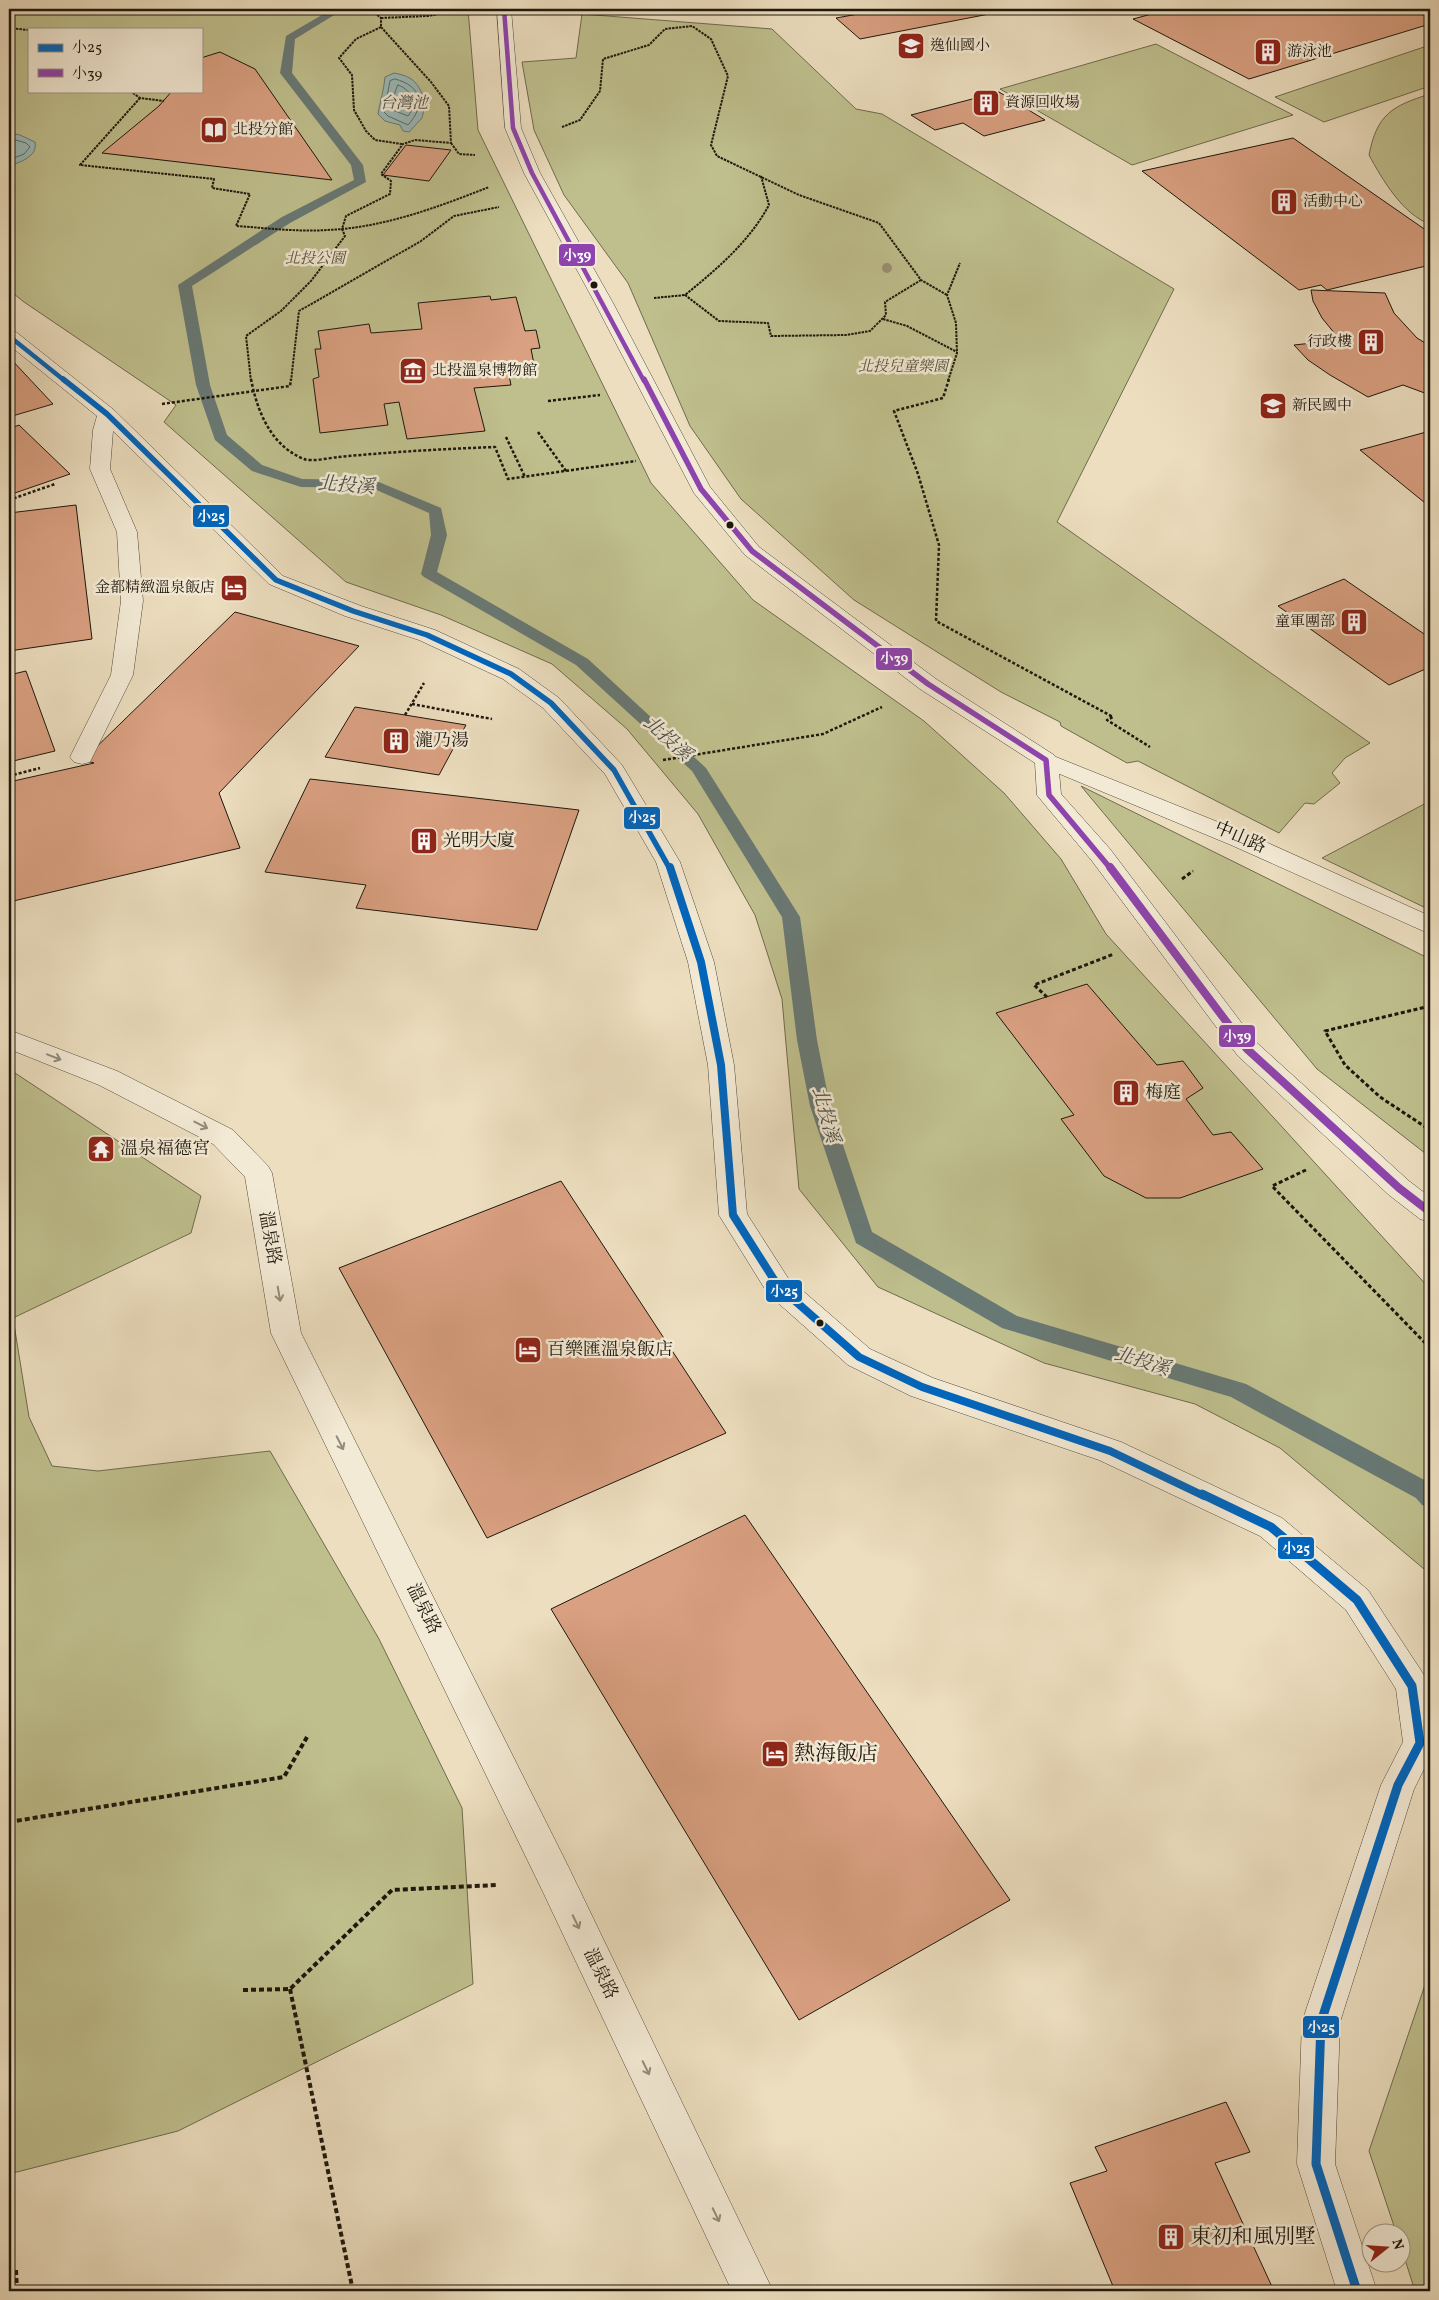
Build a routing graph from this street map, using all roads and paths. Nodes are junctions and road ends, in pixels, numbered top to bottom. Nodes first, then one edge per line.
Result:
1 (365, 9) edge
2 (504, 9) edge
3 (459, 10) dead end
4 (381, 18) junction
5 (381, 27) junction
6 (9, 28) edge
7 (28, 30) edge
8 (131, 92) edge
9 (140, 98) junction
10 (164, 101) dead end
11 (513, 128) junction
12 (403, 144) junction
13 (761, 176) junction
14 (490, 186) dead end
15 (506, 206) dead end
16 (342, 229) junction
17 (960, 264) dead end
18 (921, 280) junction
19 (948, 294) junction
20 (883, 319) junction
21 (9, 336) edge
22 (957, 352) junction
23 (253, 392) junction
24 (604, 394) dead end
25 (170, 402) dead end
26 (548, 402) dead end
27 (107, 414) junction
28 (538, 432) dead end
29 (506, 437) dead end
30 (640, 461) dead end
31 (566, 471) junction
32 (525, 477) junction
33 (883, 707) dead end
34 (1150, 747) dead end
35 (82, 757) dead end
36 (661, 760) dead end
37 (1046, 760) junction
38 (1430, 926) edge
39 (1122, 951) dead end
40 (1047, 997) dead end
41 (1430, 1006) edge
42 (9, 1039) edge
43 (1430, 1130) edge
44 (1315, 1166) dead end
45 (1430, 1212) edge
46 (1430, 1348) edge
47 (307, 1738) dead end
48 (9, 1822) edge
49 (501, 1885) dead end
50 (290, 1989) junction
51 (243, 1990) dead end
52 (16, 2270) dead end
53 (18, 2291) edge
54 (354, 2291) edge
55 (753, 2291) edge
56 (1357, 2291) edge

1 - 4 path
2 - 11 street, 中山路
3 - 4 path
4 - 5 path
5 - 12 path
5 - 12 path
6 - 7 path
8 - 9 path
9 - 10 path
9 - 16 path
11 - 13 path
11 - 37 street, 中山路
12 - 16 path
13 - 18 path
13 - 20 path
14 - 16 path
15 - 23 path
16 - 23 path
17 - 19 path
18 - 19 path
18 - 20 path
19 - 22 path
20 - 22 path
21 - 27 street
22 - 34 path
23 - 25 path
23 - 32 path
24 - 26 path
27 - 35 street
27 - 56 street
28 - 31 path
29 - 32 path
30 - 31 path
31 - 32 path
33 - 36 path
37 - 38 street, 中山路
37 - 45 street
39 - 40 path
41 - 43 path
42 -> 55 street, 溫泉路
44 - 46 path
47 - 48 path
49 - 50 path
50 - 51 path
50 - 54 path
52 - 53 path

